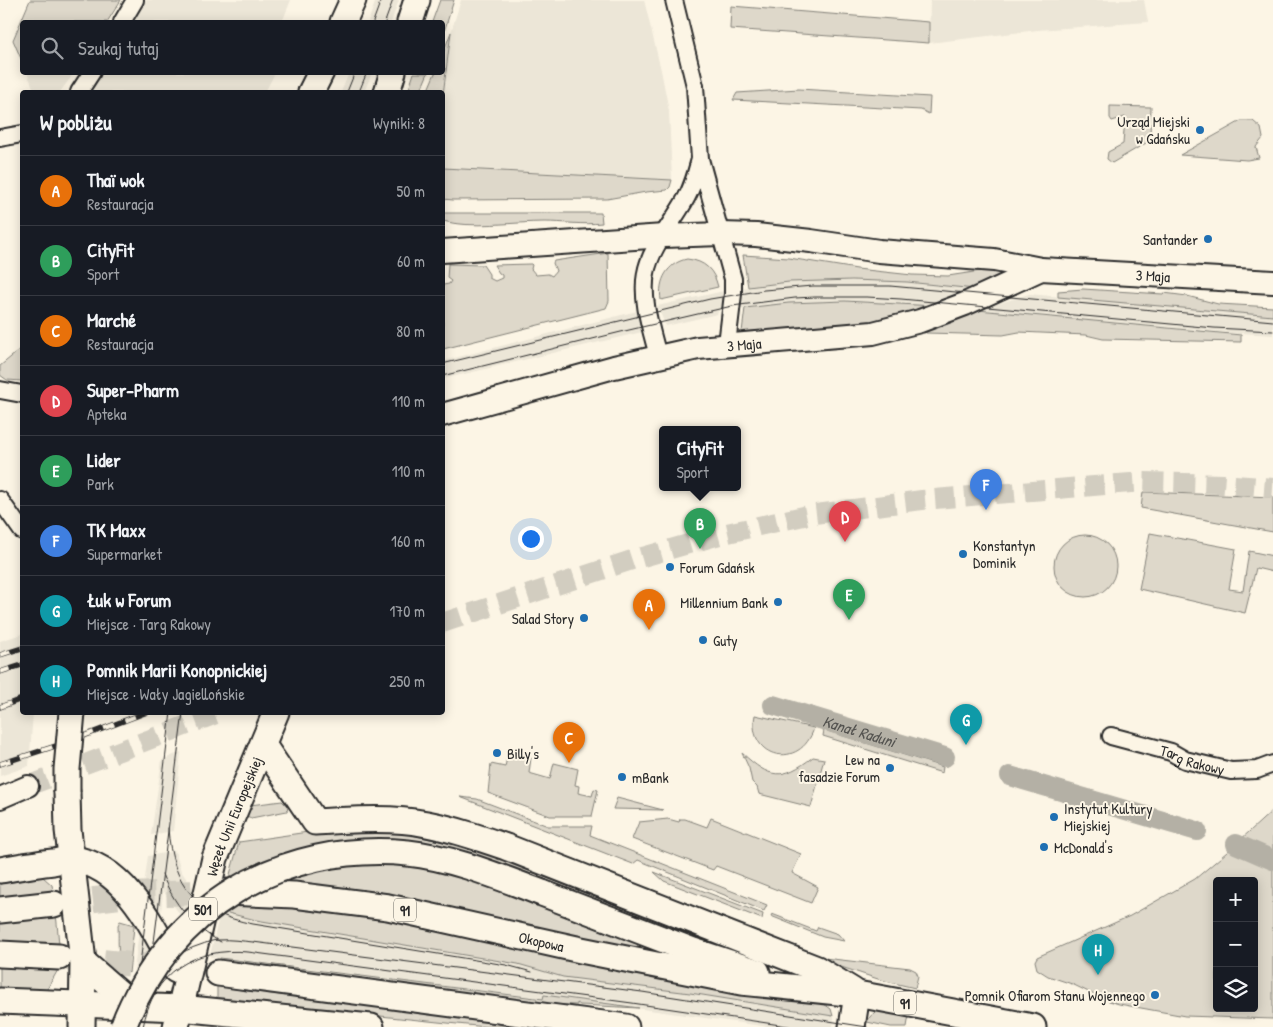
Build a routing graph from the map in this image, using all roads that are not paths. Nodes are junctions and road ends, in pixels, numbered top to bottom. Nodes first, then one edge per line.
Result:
1 (135, 0) edge
2 (353, 0) edge
3 (417, 0) edge
4 (674, 0) edge
5 (123, 20) edge
6 (344, 20) edge
7 (411, 20) edge
8 (90, 75) edge
9 (320, 75) edge
10 (392, 75) edge
11 (81, 90) edge
12 (312, 90) edge
13 (388, 90) edge
14 (20, 134) edge
15 (0, 138) edge
16 (700, 159) junction
17 (722, 234) junction
18 (664, 236) junction
19 (445, 251) edge
20 (1041, 269) junction
21 (1270, 280) edge
22 (727, 344) junction
23 (658, 356) junction
24 (0, 390) edge
25 (20, 394) edge
26 (445, 414) edge
27 (0, 500) edge
28 (20, 527) edge
29 (72, 715) edge
30 (270, 728) edge
31 (1111, 736) dead end
32 (1273, 764) edge
33 (28, 786) tunnel mouth
34 (0, 798) edge
35 (71, 859) junction
36 (0, 870) edge
37 (225, 892) tunnel mouth
38 (54, 904) tunnel mouth
39 (0, 910) edge
40 (0, 954) edge
41 (71, 959) junction
42 (218, 973) tunnel mouth
43 (809, 989) junction
44 (857, 994) junction
45 (0, 1001) edge
46 (180, 1007) edge
47 (82, 1016) edge
48 (129, 1017) edge
49 (371, 1027) edge
50 (626, 1027) edge
51 (852, 1027) edge
52 (1033, 1027) edge

1 - 5 street
2 - 6 main road
3 - 7 main road
4 - 16 street
8 - 11 street
9 - 12 main road
10 - 13 main road
14 - 15 street
16 - 17 street
16 - 18 street
17 - 18 main road, 3 Maja
17 - 20 main road, 3 Maja
17 - 22 street
18 - 19 main road, 3 Maja
18 - 23 street
20 - 21 main road, 3 Maja
20 - 22 main road, 3 Maja
22 - 23 main road, 3 Maja
23 - 26 main road, 3 Maja
24 - 25 street
27 - 28 street
29 - 35 main road, bridge
30 - 44 main road
30 - 46 main road, Węzeł Unii Europejskiej / 501
31 - 32 street, Targ Rakowy
33 - 34 street
35 - 36 main road
35 - 41 main road
35 - 46 main road
37 - 43 main road, Okopowa / 91
38 - 39 main road
40 - 41 main road
41 - 47 main road
41 - 48 main road
42 - 50 main road
43 - 44 main road, Okopowa / 91
43 - 48 main road, bridge
44 - 51 main road
44 - 52 main road, 91
45 - 47 main road
46 - 48 main road
46 - 49 main road
47 - 48 main road

